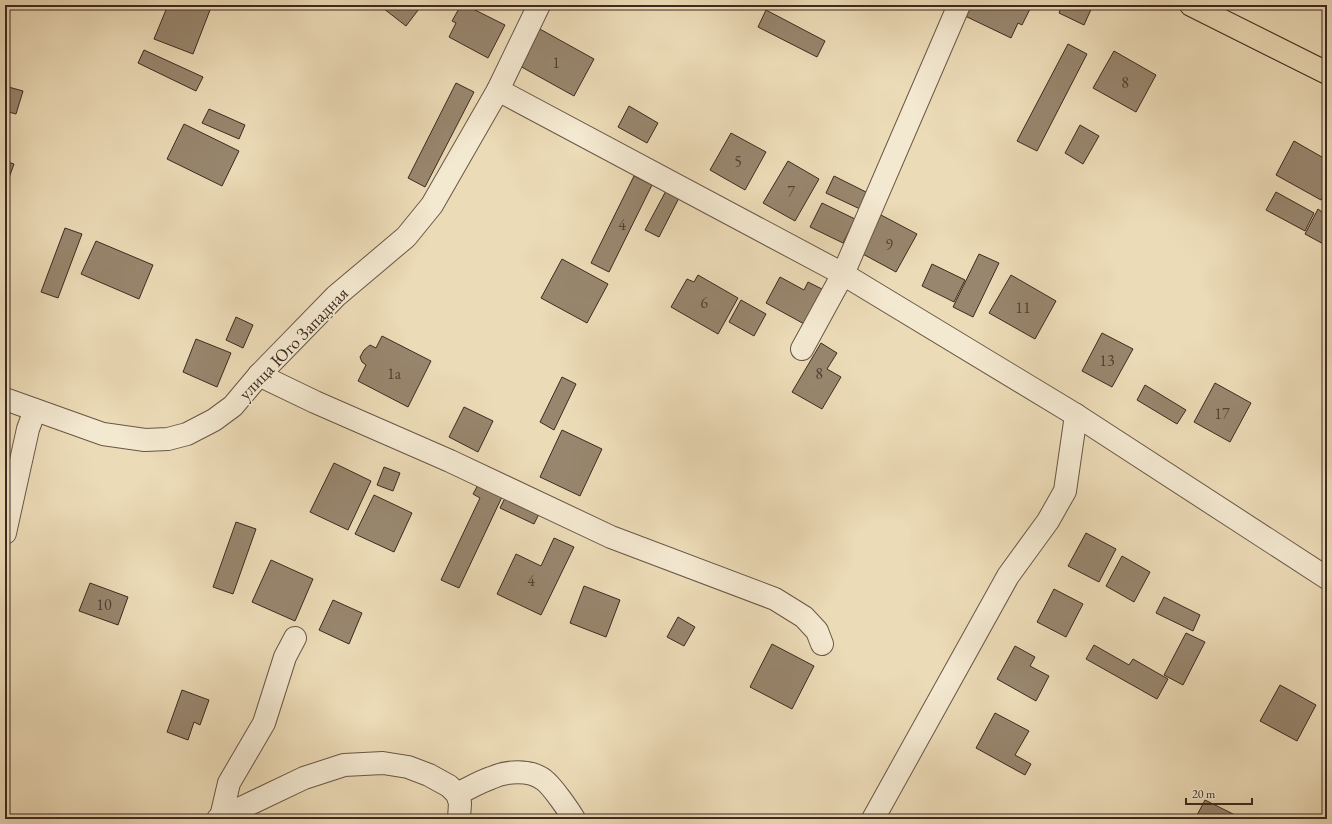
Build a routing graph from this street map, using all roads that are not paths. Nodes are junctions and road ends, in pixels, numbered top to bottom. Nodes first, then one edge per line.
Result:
1 (539, 5) edge
2 (959, 5) edge
3 (1191, 5) edge
4 (1327, 72) edge
5 (498, 90) junction
6 (843, 274) junction
7 (802, 349) dead end
8 (259, 375) junction
9 (5, 399) edge
10 (34, 410) junction
11 (1076, 415) junction
12 (5, 533) edge
13 (1327, 578) edge
14 (295, 638) dead end
15 (822, 644) dead end
16 (457, 794) junction
17 (219, 818) edge
18 (459, 819) edge
19 (574, 819) edge
20 (873, 819) edge

1 - 5 street, улица Юго Западная
2 - 6 street
3 - 4 main road
5 - 6 street
5 - 8 street, улица Юго Западная
6 - 7 street
6 - 11 street
8 - 10 street, улица Юго Западная
8 - 15 street
9 - 10 street, улица Юго Западная
10 - 12 street
11 - 13 street
11 - 20 street
14 - 17 street
16 - 17 street
16 - 18 street
16 - 19 street

